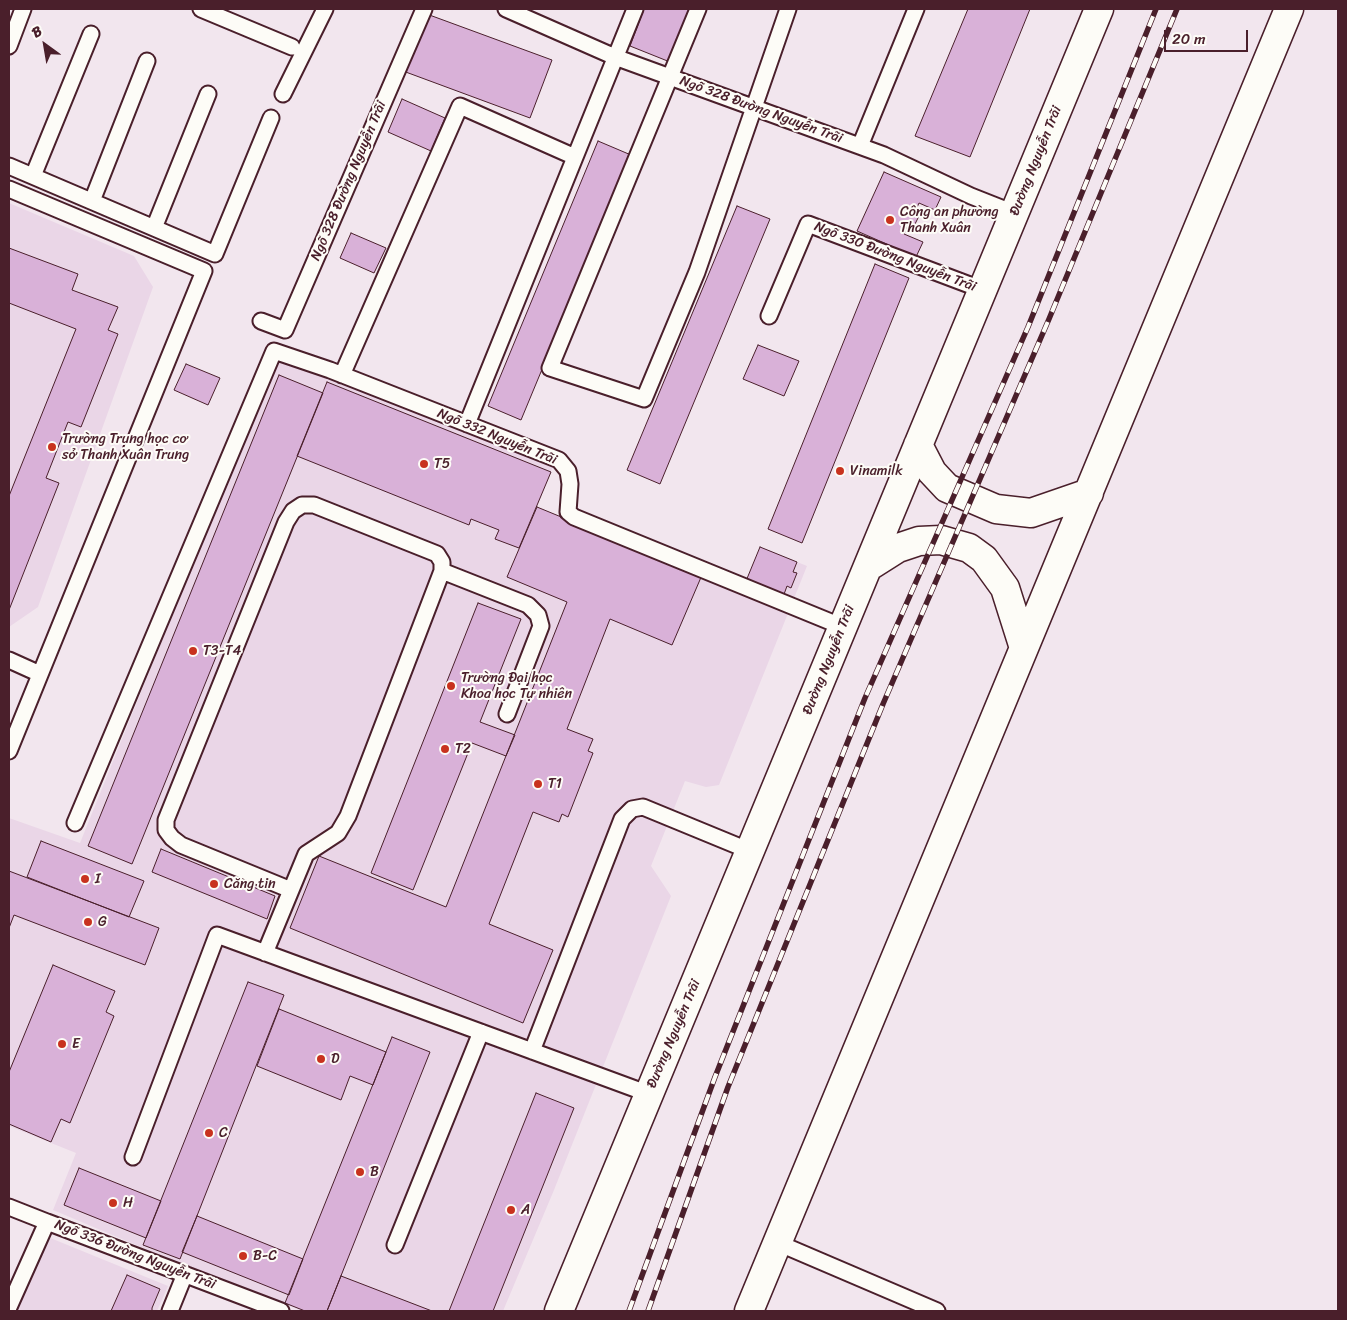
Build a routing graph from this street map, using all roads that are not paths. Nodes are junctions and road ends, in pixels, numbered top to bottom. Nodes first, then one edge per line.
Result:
1 (23, 9) edge
2 (201, 9) edge
3 (325, 9) edge
4 (424, 9) edge
5 (506, 9) edge
6 (635, 9) edge
7 (698, 9) edge
8 (788, 9) edge
9 (916, 9) edge
10 (1099, 9) edge
11 (1289, 9) edge
12 (91, 34) dead end
13 (9, 46) edge
14 (292, 47) dead end
15 (615, 57) junction
16 (147, 61) dead end
17 (670, 77) junction
18 (208, 94) dead end
19 (282, 94) dead end
20 (754, 109) junction
21 (271, 118) dead end
22 (860, 146) junction
23 (575, 158) junction
24 (9, 166) edge
25 (33, 176) junction
26 (9, 190) edge
27 (92, 201) junction
28 (1014, 213) junction
29 (154, 228) junction
30 (983, 290) junction
31 (769, 316) dead end
32 (261, 321) dead end
33 (342, 375) junction
34 (467, 424) junction
35 (918, 445) junction
36 (1089, 493) junction
37 (868, 566) junction
38 (442, 571) junction
39 (843, 627) junction
40 (1024, 648) junction
41 (9, 660) edge
42 (40, 674) junction
43 (507, 714) dead end
44 (9, 752) edge
45 (75, 823) dead end
46 (750, 850) junction
47 (291, 890) junction
48 (265, 953) junction
49 (481, 1032) junction
50 (532, 1051) junction
51 (649, 1094) junction
52 (133, 1157) dead end
53 (9, 1206) edge
54 (47, 1222) junction
55 (778, 1243) junction
56 (395, 1246) dead end
57 (185, 1274) junction
58 (15, 1276) edge
59 (9, 1307) edge
60 (170, 1311) edge
61 (281, 1311) edge
62 (559, 1311) edge
63 (750, 1311) edge
64 (937, 1311) edge

1 - 13 lane
2 - 14 lane
3 - 19 lane
4 - 32 lane, Ngõ 328 Đường Nguyễn Trãi
5 - 15 lane, Ngõ 328 Đường Nguyễn Trãi
6 - 15 lane
7 - 17 lane
8 - 20 lane
9 - 22 lane
10 - 28 main road, Đường Nguyễn Trãi
11 - 36 main road
12 - 25 lane
15 - 17 lane, Ngõ 328 Đường Nguyễn Trãi
15 - 23 lane
16 - 27 lane
17 - 20 lane, Ngõ 328 Đường Nguyễn Trãi
17 - 20 lane
18 - 29 lane
20 - 22 lane, Ngõ 328 Đường Nguyễn Trãi
21 - 29 lane
22 - 28 lane, Ngõ 328 Đường Nguyễn Trãi
23 - 33 lane
23 - 34 lane
24 - 25 lane
25 - 27 lane
26 - 42 lane
27 - 29 lane
28 - 30 main road, Đường Nguyễn Trãi
30 - 31 lane, Ngõ 330 Đường Nguyễn Trãi
30 - 35 main road, Đường Nguyễn Trãi
33 - 34 lane, Ngõ 332 Nguyễn Trãi
33 - 45 lane, Ngõ 332 Nguyễn Trãi
34 - 39 lane, Ngõ 332 Nguyễn Trãi
35 - 36 main road
35 - 37 main road, Đường Nguyễn Trãi
36 - 40 main road
37 - 39 main road, Đường Nguyễn Trãi
37 - 40 main road
38 - 43 lane
38 - 47 lane
38 - 47 lane
39 - 46 main road, Đường Nguyễn Trãi
40 - 55 main road
41 - 42 lane
42 - 44 lane
46 - 50 lane
46 - 51 main road, Đường Nguyễn Trãi
47 - 48 lane
48 - 49 lane
48 - 52 lane
49 - 50 lane
49 - 56 lane
50 - 51 lane
51 - 62 main road, Đường Nguyễn Trãi
53 - 54 lane
54 - 57 lane, Ngõ 336 Đường Nguyễn Trãi
54 - 58 lane, Ngõ 336 Đường Nguyễn Trãi
55 - 63 main road
55 - 64 lane
57 - 60 lane
57 - 61 lane, Ngõ 336 Đường Nguyễn Trãi
58 - 59 lane, Ngõ 336 Đường Nguyễn Trãi

